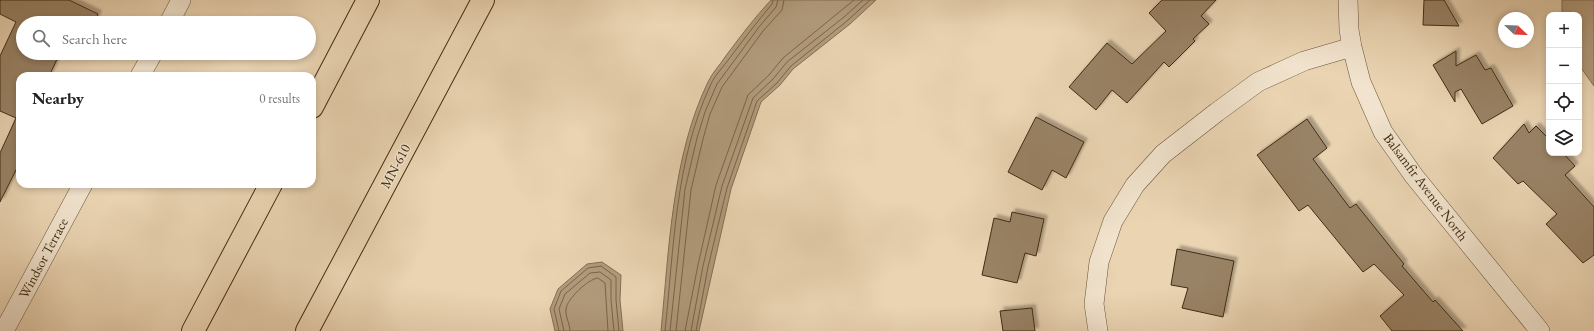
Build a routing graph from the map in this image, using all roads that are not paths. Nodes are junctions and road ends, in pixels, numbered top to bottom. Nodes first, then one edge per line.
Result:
1 (181, 0) edge
2 (368, 0) edge
3 (483, 0) edge
4 (1348, 0) edge
5 (173, 16) edge
6 (1352, 47) junction
7 (149, 60) edge
8 (142, 72) edge
9 (316, 99) edge
10 (81, 188) edge
11 (269, 188) edge
12 (4, 331) edge
13 (193, 331) edge
14 (307, 331) edge
15 (1098, 331) edge
16 (1540, 331) edge

1 - 5 street
2 - 9 highway
3 - 14 highway, MN-610
4 - 6 street, Balsamfir Avenue North
6 - 15 street
6 - 16 street, Balsamfir Avenue North
7 - 8 street
10 - 12 street, Windsor Terrace
11 - 13 highway

